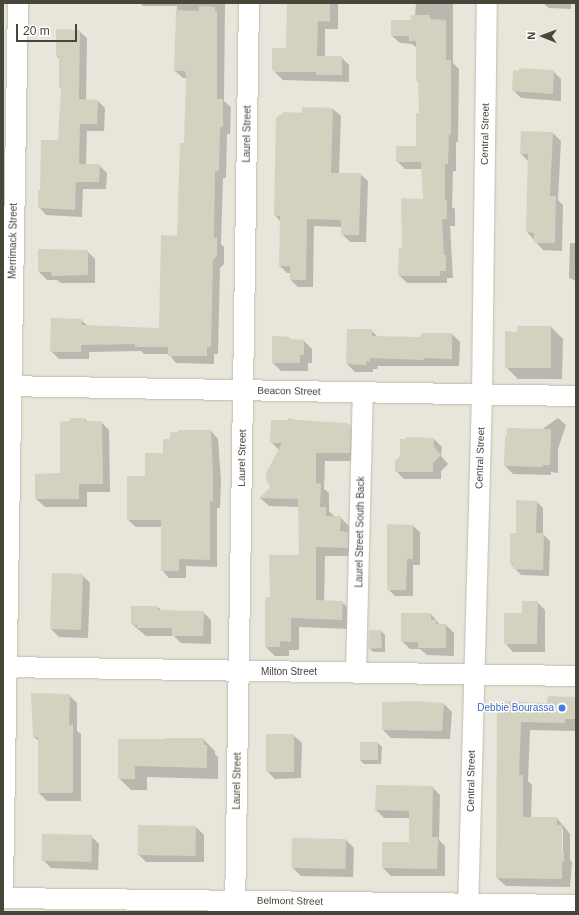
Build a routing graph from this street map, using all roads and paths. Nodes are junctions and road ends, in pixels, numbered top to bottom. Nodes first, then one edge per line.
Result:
1 (18, 3) edge
2 (249, 3) edge
3 (487, 3) edge
4 (7, 386) edge
5 (243, 390) junction
6 (363, 392) junction
7 (482, 395) junction
8 (576, 396) edge
9 (5, 667) edge
10 (239, 672) junction
11 (356, 672) junction
12 (473, 675) junction
13 (576, 676) edge
14 (3, 886) edge
15 (3, 898) edge
16 (235, 906) edge
17 (576, 906) edge
18 (468, 908) edge

1 - 4 street, Merrimack Street
2 - 5 street, Laurel Street
3 - 7 street, Central Street
4 - 5 street, Beacon Street
4 - 9 street, Merrimack Street
5 - 6 street, Beacon Street
5 - 10 street, Laurel Street
6 - 7 street, Beacon Street
6 - 11 street, Laurel Street South Back
7 - 8 street, Beacon Street
7 - 12 street, Central Street
9 - 10 street, Milton Street
9 - 14 street, Merrimack Street
10 - 11 street, Milton Street
10 - 16 street, Laurel Street
11 - 12 street, Milton Street
12 - 13 street, Milton Street
12 - 18 street, Central Street
15 - 16 street, Belmont Street
16 - 18 street, Belmont Street
17 - 18 street, Belmont Street

